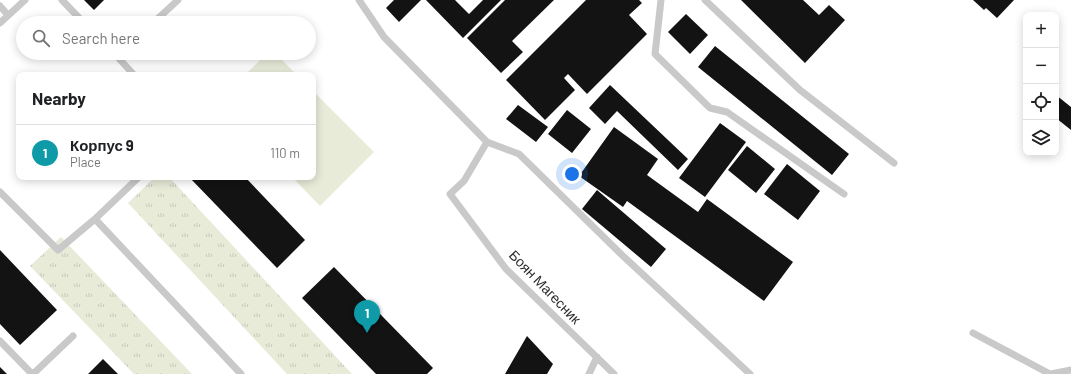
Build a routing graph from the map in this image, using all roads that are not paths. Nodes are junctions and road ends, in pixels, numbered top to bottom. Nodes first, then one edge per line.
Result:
1 (25, 0) edge
2 (62, 0) edge
3 (178, 0) edge
4 (359, 0) edge
5 (661, 0) edge
6 (705, 0) edge
7 (0, 6) edge
8 (8, 15) junction
9 (77, 16) edge
10 (161, 16) edge
11 (0, 23) edge
12 (122, 60) edge
13 (132, 72) edge
14 (487, 142) junction
15 (894, 163) dead end
16 (136, 180) edge
17 (0, 192) edge
18 (844, 194) dead end
19 (95, 219) junction
20 (973, 333) dead end
21 (73, 336) dead end
22 (0, 341) edge
23 (597, 357) junction
24 (1071, 370) edge
25 (32, 374) edge
26 (241, 374) edge
27 (589, 374) edge
28 (614, 374) edge
29 (750, 374) edge
30 (1050, 374) edge

1 - 8 lane
2 - 9 lane
3 - 10 lane
4 - 14 lane
5 - 18 lane
6 - 15 lane
7 - 8 lane
8 - 11 lane
12 - 13 lane
14 - 23 lane, Боян Магесник
14 - 29 lane
16 - 19 lane
17 - 19 lane
19 - 26 lane
20 - 30 lane
21 - 25 lane
22 - 25 lane
23 - 27 lane
23 - 28 lane, Боян Магесник
24 - 30 lane

